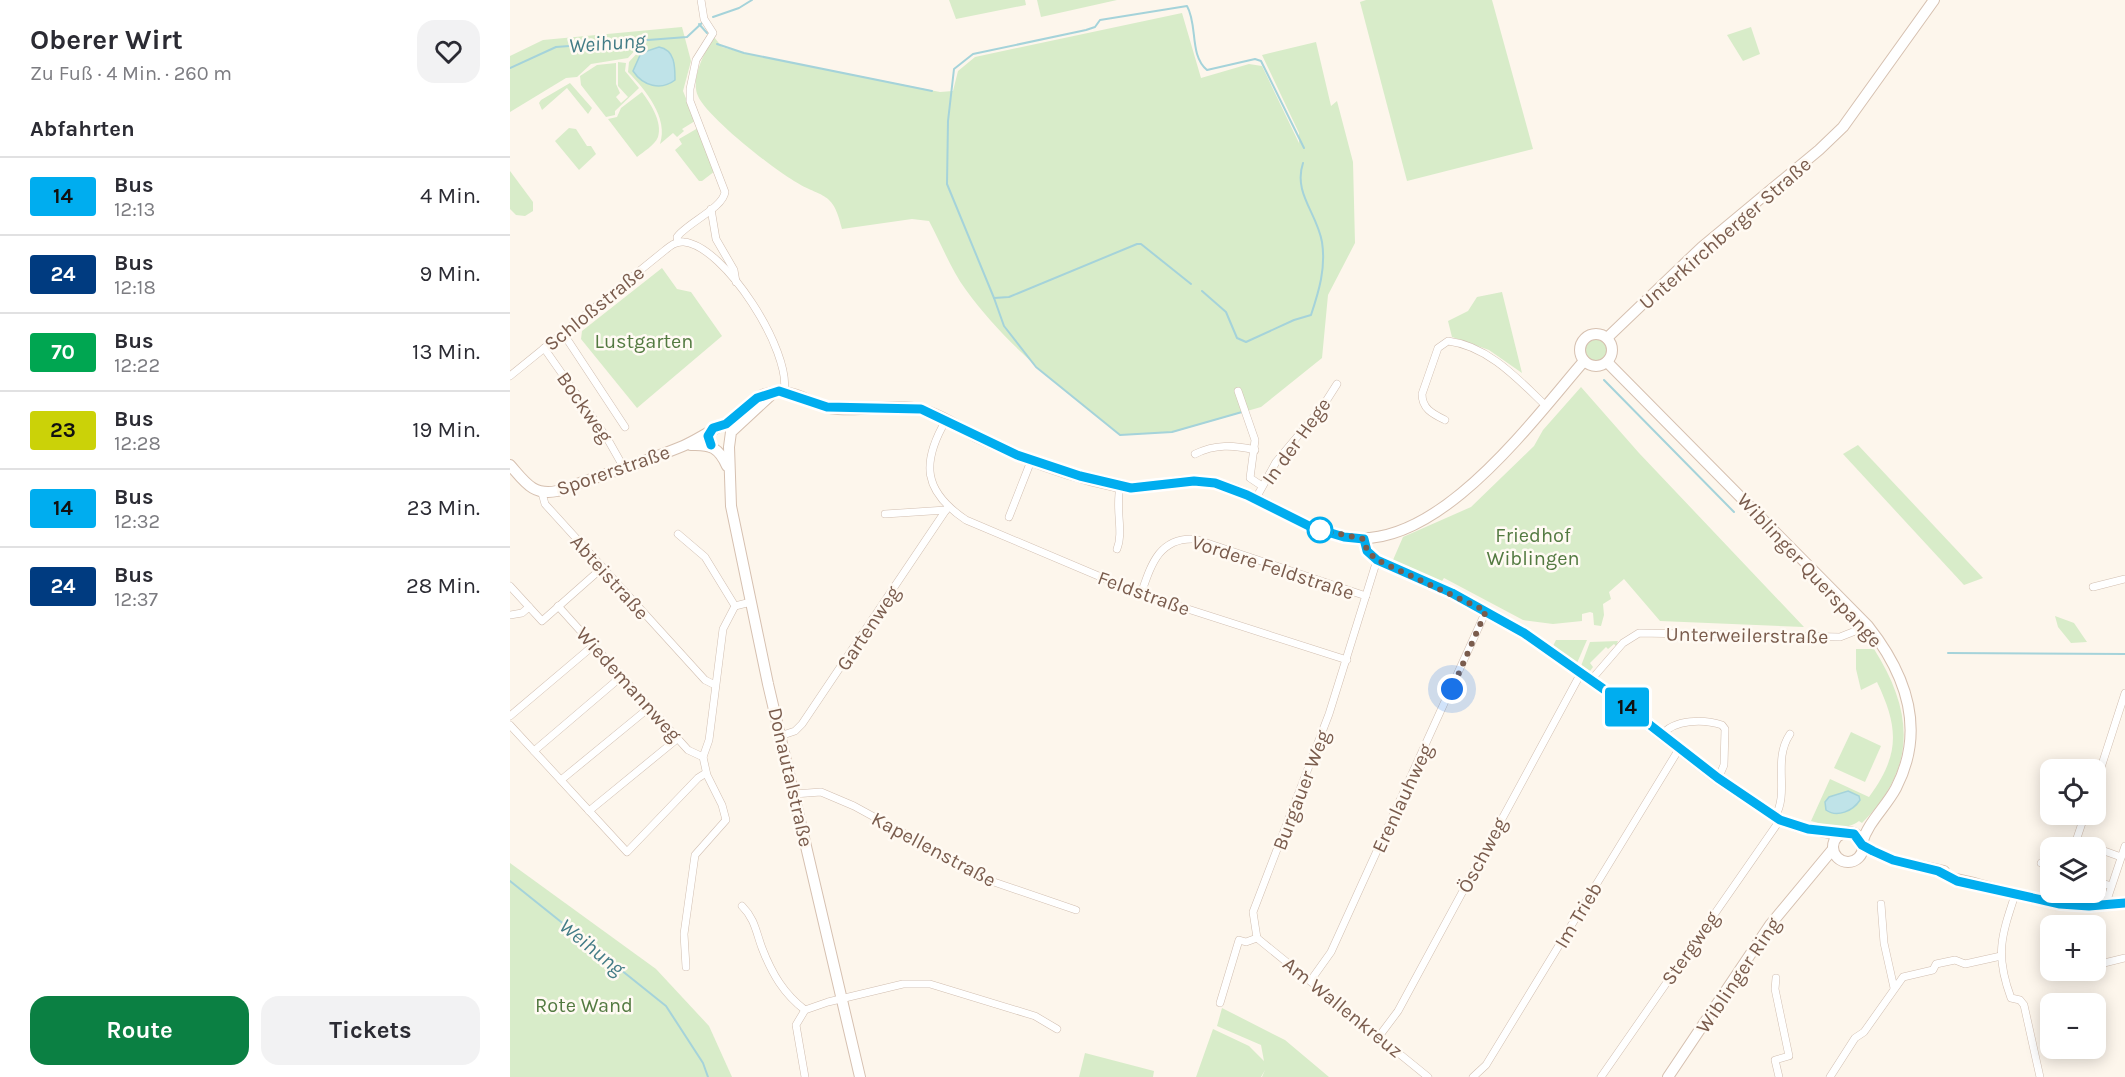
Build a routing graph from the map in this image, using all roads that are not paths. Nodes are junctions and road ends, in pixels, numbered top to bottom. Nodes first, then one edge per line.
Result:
1 (701, 0) edge
2 (1934, 0) edge
3 (711, 209) junction
4 (678, 242) junction
5 (736, 282) junction
6 (563, 333) junction
7 (1607, 338) junction
8 (544, 348) junction
9 (1584, 361) junction
10 (1607, 362) junction
11 (510, 376) edge
12 (1337, 384) dead end
13 (1238, 391) dead end
14 (779, 392) junction
15 (1545, 405) junction
16 (946, 420) junction
17 (1444, 420) dead end
18 (720, 426) junction
19 (626, 427) dead end
20 (709, 432) junction
21 (730, 439) junction
22 (685, 446) junction
23 (715, 448) junction
24 (1255, 450) junction
25 (1195, 454) dead end
26 (1031, 461) junction
27 (510, 465) edge
28 (624, 468) junction
29 (730, 476) junction
30 (1262, 486) junction
31 (1120, 487) junction
32 (542, 493) junction
33 (1255, 500) junction
34 (947, 509) junction
35 (885, 514) dead end
36 (1009, 517) dead end
37 (678, 534) dead end
38 (1368, 539) junction
39 (1117, 549) dead end
40 (1377, 560) junction
41 (602, 568) junction
42 (2125, 579) edge
43 (510, 586) edge
44 (2093, 587) dead end
45 (1141, 594) junction
46 (1366, 596) junction
47 (751, 602) junction
48 (558, 606) junction
49 (735, 606) junction
50 (530, 607) junction
51 (1486, 611) junction
52 (510, 615) edge
53 (1868, 626) junction
54 (594, 645) junction
55 (1347, 660) junction
56 (1581, 673) junction
57 (622, 676) junction
58 (1591, 680) junction
59 (716, 685) junction
60 (2125, 693) edge
61 (650, 707) junction
62 (2122, 711) edge
63 (510, 716) edge
64 (510, 725) edge
65 (1790, 734) dead end
66 (1662, 735) junction
67 (780, 736) junction
68 (677, 738) junction
69 (1679, 749) junction
70 (534, 751) junction
71 (703, 758) junction
72 (2105, 759) edge
73 (706, 773) junction
74 (1718, 778) junction
75 (561, 780) junction
76 (794, 794) junction
77 (589, 811) junction
78 (1876, 816) junction
79 (1778, 818) junction
80 (1808, 829) junction
81 (1846, 834) junction
82 (1862, 844) junction
83 (2125, 846) edge
84 (1833, 848) junction
85 (2106, 852) edge
86 (2121, 857) junction
87 (1858, 858) junction
88 (1893, 860) junction
89 (1842, 861) junction
90 (1811, 876) junction
91 (2106, 884) edge
92 (2111, 886) junction
93 (2015, 896) junction
94 (2125, 903) edge
95 (1881, 904) dead end
96 (742, 906) dead end
97 (2105, 906) junction
98 (1076, 910) dead end
99 (1257, 938) junction
100 (2001, 956) junction
101 (2125, 958) edge
102 (2106, 963) edge
103 (686, 968) dead end
104 (1776, 978) dead end
105 (1311, 980) junction
106 (1894, 988) junction
107 (841, 999) junction
108 (1220, 1003) dead end
109 (805, 1010) junction
110 (1057, 1029) dead end
111 (1380, 1035) junction
112 (805, 1077) edge
113 (860, 1077) edge
114 (1428, 1077) edge
115 (1473, 1077) edge
116 (1601, 1077) edge
117 (1668, 1077) edge
118 (1779, 1077) edge
119 (1830, 1077) edge
120 (2040, 1077) edge

1 - 3 street
2 - 7 main road, Unterkirchberger Straße
3 - 4 street, Schloßstraße
3 - 5 street
4 - 5 street
4 - 6 street, Schloßstraße
5 - 14 street
6 - 8 street, Schloßstraße
6 - 19 street
7 - 9 main road
7 - 10 main road
8 - 11 street, Schloßstraße
8 - 28 street, Bockweg
9 - 10 main road
9 - 15 main road
10 - 53 main road, Wiblinger Querspange
12 - 30 street, In der Hege
13 - 24 street
14 - 16 main road
14 - 18 main road
14 - 21 main road
15 - 17 street
15 - 38 main road
16 - 26 main road
16 - 34 street, Feldstraße
18 - 20 main road
18 - 21 main road
20 - 22 main road, Sporerstraße
20 - 23 main road
21 - 23 main road
21 - 29 main road, Donautalstraße
22 - 23 main road, Sporerstraße
22 - 28 main road, Sporerstraße
23 - 29 main road
24 - 25 street
24 - 30 street
26 - 31 main road
26 - 36 street
27 - 32 main road, Abteistraße
28 - 32 main road, Sporerstraße
29 - 47 main road, Donautalstraße
30 - 33 street, In der Hege
31 - 33 main road
31 - 39 street
32 - 41 street, Abteistraße
33 - 38 main road
34 - 35 street
34 - 45 street, Feldstraße
34 - 67 street, Gartenweg
37 - 49 street
38 - 40 main road
40 - 46 street, Burgauer Weg
40 - 51 main road
41 - 48 street
41 - 59 street, Abteistraße
42 - 44 street
43 - 50 street
45 - 46 street, Vordere Feldstraße
45 - 55 street, Feldstraße
46 - 55 street, Burgauer Weg
47 - 49 street
47 - 67 main road, Donautalstraße
48 - 50 street
48 - 54 street, Wiedemannweg
49 - 59 street
50 - 52 street
51 - 56 main road
51 - 105 street, Erenlauhweg
53 - 58 street, Unterweilerstraße
53 - 78 main road, Wiblinger Querspange
54 - 57 street, Wiedemannweg
54 - 63 street
55 - 99 street, Burgauer Weg
56 - 58 main road
56 - 111 street, Öschweg
57 - 61 street, Wiedemannweg
57 - 70 street
58 - 66 main road
59 - 71 street
60 - 62 street
61 - 68 street, Wiedemannweg
61 - 75 street
62 - 72 street
64 - 70 street
65 - 79 street
66 - 69 main road
66 - 74 street
67 - 76 main road, Donautalstraße
68 - 71 street, Wiedemannweg
68 - 77 street
69 - 74 main road
69 - 115 street, Im Trieb
70 - 75 street
71 - 73 street
73 - 77 street
73 - 103 street
74 - 79 main road
75 - 77 street
76 - 98 street, Kapellenstraße
76 - 107 main road, Donautalstraße
78 - 81 main road, Wiblinger Querspange
78 - 82 main road, Wiblinger Querspange
79 - 80 main road
79 - 116 street, Stergweg
80 - 81 main road
80 - 84 main road
81 - 82 main road
81 - 84 main road
82 - 87 main road
82 - 88 main road
83 - 86 street
84 - 89 main road
84 - 90 main road, Wiblinger Ring
85 - 86 street
86 - 92 street
87 - 88 main road
87 - 89 main road
88 - 93 main road
89 - 90 main road, Wiblinger Ring
90 - 117 main road, Wiblinger Ring
91 - 92 street
92 - 97 street
93 - 97 main road
93 - 100 street
94 - 97 main road
95 - 106 street
96 - 109 street
99 - 105 street, Am Wallenkreuz
99 - 108 street
100 - 106 street
100 - 120 street
101 - 102 street
104 - 118 street
105 - 111 street, Am Wallenkreuz
106 - 119 street
107 - 109 street
107 - 110 street
107 - 113 main road, Donautalstraße
109 - 112 street
111 - 114 street, Am Wallenkreuz

